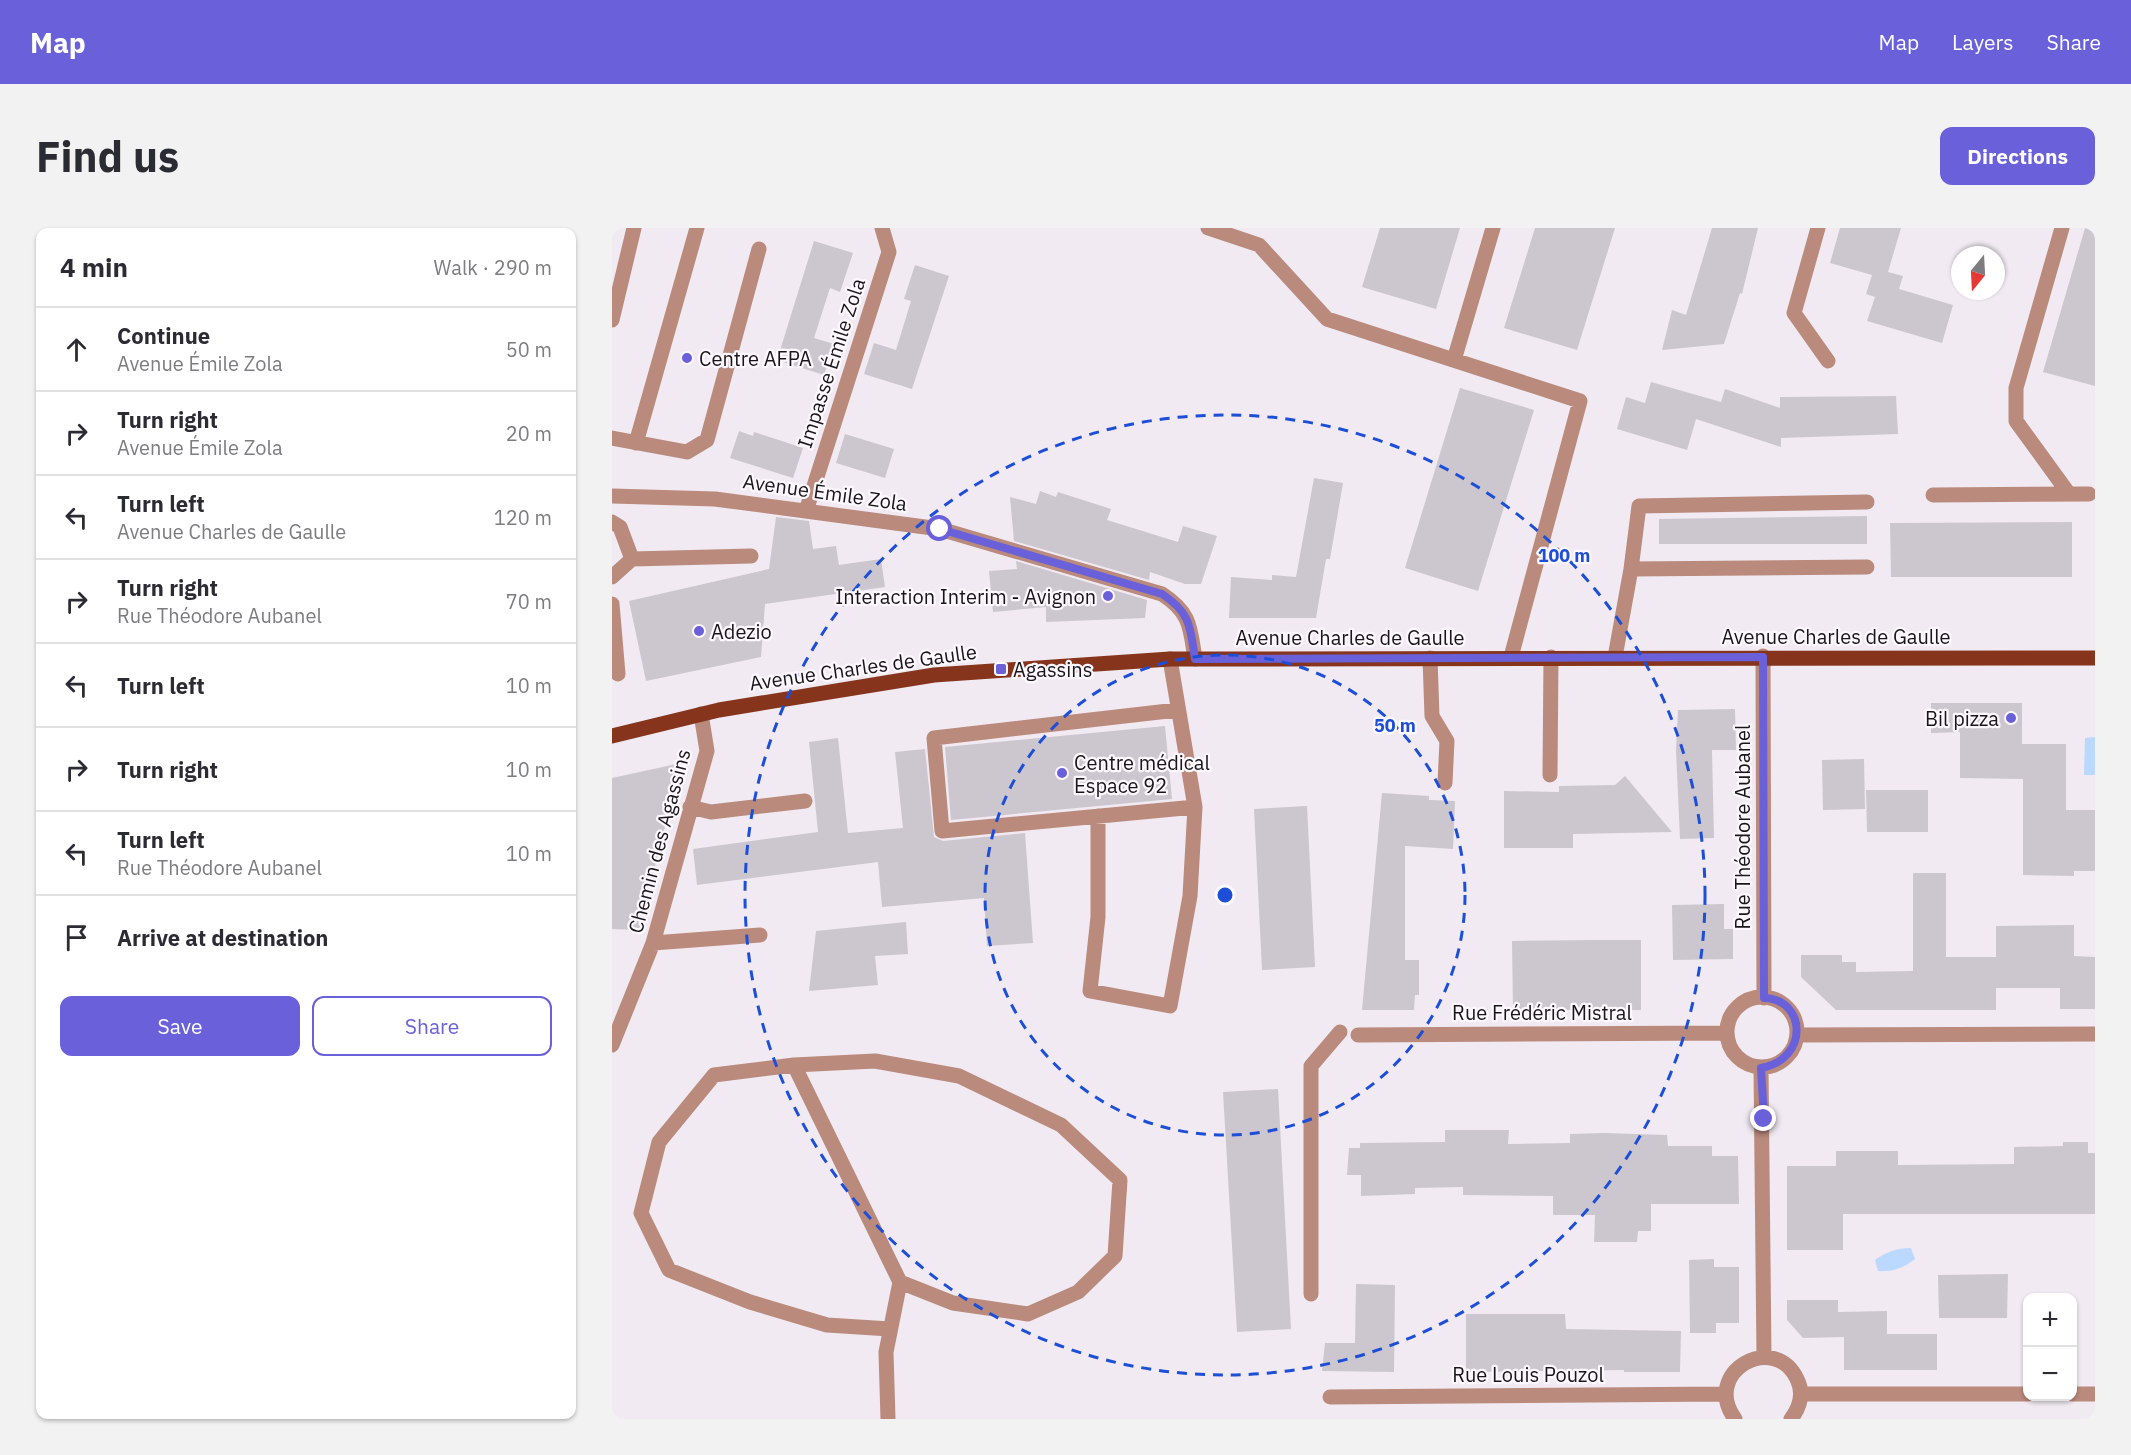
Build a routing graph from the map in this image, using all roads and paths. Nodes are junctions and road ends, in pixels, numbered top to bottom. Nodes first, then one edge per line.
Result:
1 (634, 228) edge
2 (697, 228) edge
3 (882, 228) edge
4 (1208, 228) edge
5 (1493, 228) edge
6 (1818, 228) edge
7 (2062, 228) edge
8 (759, 249) dead end
9 (612, 320) edge
10 (1454, 360) junction
11 (1828, 361) dead end
12 (612, 438) edge
13 (636, 442) junction
14 (2069, 494) junction
15 (2089, 494) dead end
16 (1933, 495) dead end
17 (612, 496) edge
18 (1867, 502) dead end
19 (806, 511) junction
20 (612, 522) edge
21 (751, 556) dead end
22 (632, 559) junction
23 (1867, 567) dead end
24 (1631, 569) junction
25 (612, 577) edge
26 (612, 604) edge
27 (1511, 657) junction
28 (1551, 657) junction
29 (1615, 657) junction
30 (1763, 657) junction
31 (1430, 658) junction
32 (2095, 658) edge
33 (1170, 659) junction
34 (1195, 659) junction
35 (618, 674) dead end
36 (1177, 710) junction
37 (701, 714) junction
38 (612, 736) edge
39 (1550, 775) dead end
40 (1445, 783) dead end
41 (805, 801) dead end
42 (690, 807) junction
43 (1195, 807) junction
44 (1098, 816) junction
45 (760, 934) dead end
46 (653, 943) junction
47 (1764, 998) junction
48 (1340, 1032) dead end
49 (1727, 1033) junction
50 (2095, 1034) edge
51 (1358, 1035) dead end
52 (1797, 1035) junction
53 (612, 1045) edge
54 (794, 1065) junction
55 (1761, 1068) junction
56 (900, 1282) junction
57 (1311, 1294) dead end
58 (890, 1329) junction
59 (1764, 1358) junction
60 (1726, 1394) junction
61 (1801, 1394) junction
62 (2023, 1394) edge
63 (2077, 1394) edge
64 (2095, 1394) edge
65 (1330, 1396) dead end
66 (888, 1419) edge
67 (1735, 1419) edge
68 (1791, 1419) edge

1 - 9 street
2 - 13 street
3 - 19 street, Impasse Émile Zola
4 - 10 street
5 - 10 street
6 - 11 street
7 - 14 street
8 - 13 street
10 - 27 street
12 - 13 street
14 - 15 street
14 - 16 street
17 - 19 street, Avenue Émile Zola
18 - 24 street
19 - 34 street, Avenue Émile Zola
20 - 22 street
21 - 22 street
22 - 25 street
23 - 24 street
24 - 29 street
26 - 35 street
27 - 28 main road, Avenue Charles de Gaulle
27 - 31 main road, Avenue Charles de Gaulle
28 - 29 main road, Avenue Charles de Gaulle
28 - 39 street
29 - 30 main road, Avenue Charles de Gaulle
30 - 32 main road, Avenue Charles de Gaulle
30 - 47 street, Rue Théodore Aubanel
31 - 34 main road, Avenue Charles de Gaulle
31 - 40 street
33 - 34 main road, Avenue Charles de Gaulle
33 - 36 street
33 - 37 main road, Avenue Charles de Gaulle
36 - 43 street
36 - 44 street
37 - 38 main road, Avenue Charles de Gaulle
37 - 42 street, Chemin des Agassins
41 - 42 street
42 - 46 street, Chemin des Agassins
43 - 44 street
43 - 44 street
45 - 46 street
46 - 53 street, Chemin des Agassins
47 - 49 street
47 - 52 street
48 - 57 street
49 - 51 street, Rue Frédéric Mistral
49 - 55 street
50 - 52 street
52 - 55 street
54 - 56 street
54 - 56 street
54 - 58 street
55 - 59 street
56 - 58 street
58 - 66 street
59 - 60 street
59 - 61 street
60 - 65 street, Rue Louis Pouzol
60 - 67 street
61 - 62 street
61 - 68 street
63 - 64 street

